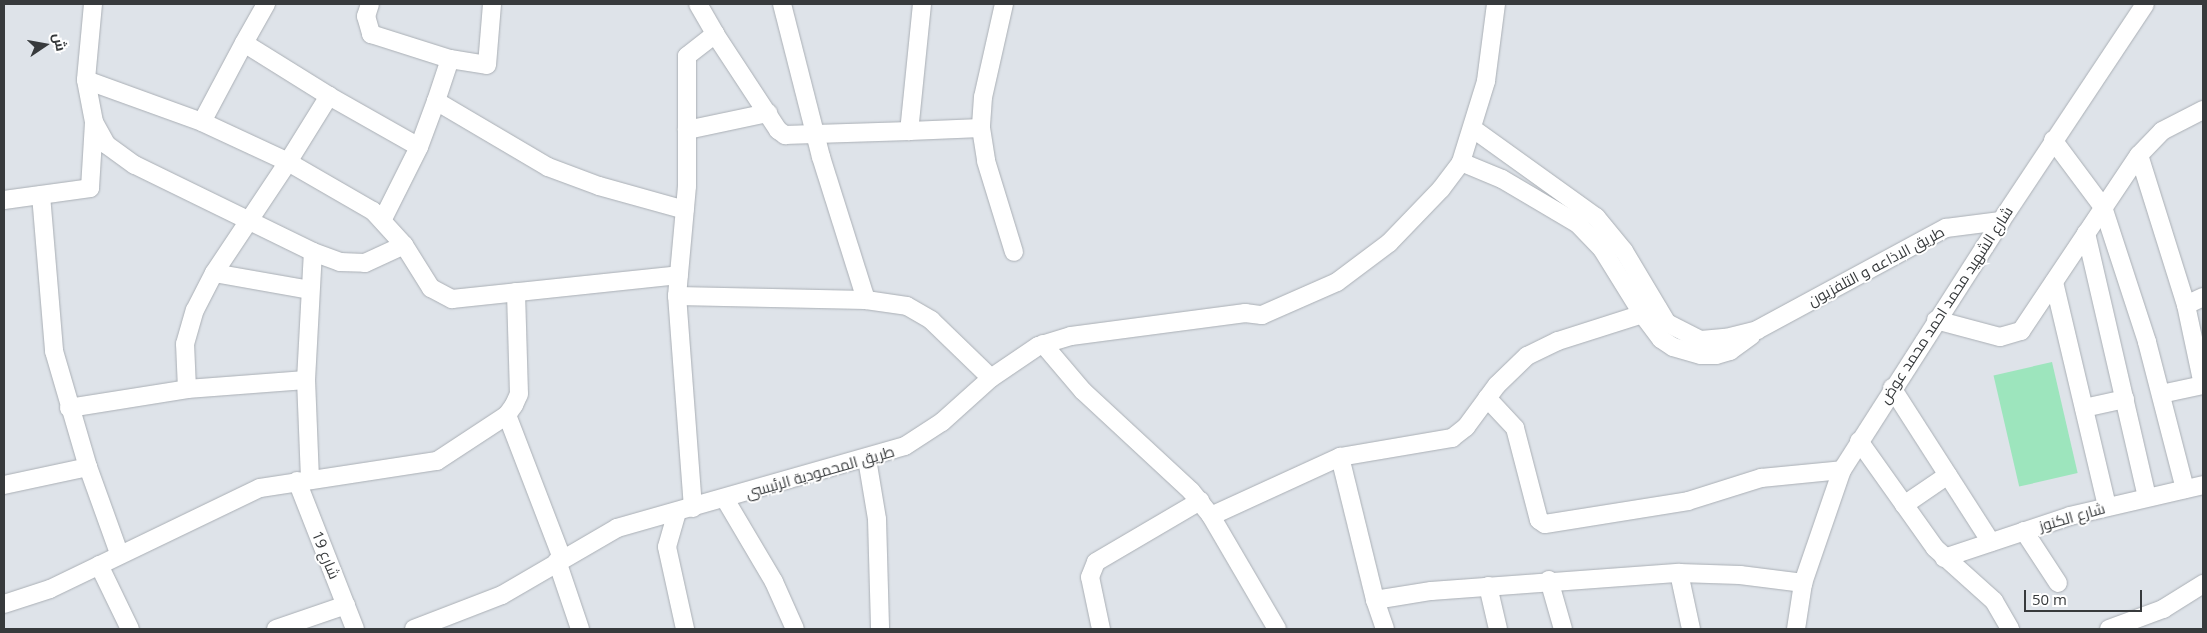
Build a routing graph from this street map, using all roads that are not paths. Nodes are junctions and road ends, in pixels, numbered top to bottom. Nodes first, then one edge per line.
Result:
1 (93, 4) edge
2 (266, 4) edge
3 (370, 4) edge
4 (492, 4) edge
5 (698, 4) edge
6 (782, 4) edge
7 (922, 4) edge
8 (1004, 4) edge
9 (1496, 4) edge
10 (2145, 4) edge
11 (715, 34) junction
12 (244, 43) junction
13 (450, 60) junction
14 (86, 80) junction
15 (329, 96) junction
16 (436, 101) junction
17 (2203, 110) edge
18 (768, 113) junction
19 (94, 122) junction
20 (202, 122) junction
21 (981, 128) junction
22 (1472, 128) junction
23 (687, 130) junction
24 (909, 130) junction
25 (815, 136) junction
26 (2053, 140) junction
27 (419, 147) junction
28 (2139, 155) junction
29 (288, 162) junction
30 (1461, 162) junction
31 (41, 195) junction
32 (4, 200) edge
33 (2103, 207) junction
34 (685, 210) junction
35 (384, 219) junction
36 (2000, 221) junction
37 (250, 222) junction
38 (2086, 233) junction
39 (404, 245) junction
40 (313, 252) junction
41 (1014, 252) dead end
42 (214, 273) junction
43 (678, 276) junction
44 (2054, 282) junction
45 (310, 290) junction
46 (516, 292) junction
47 (677, 296) junction
48 (2203, 296) edge
49 (866, 300) junction
50 (2186, 305) junction
51 (1650, 312) junction
52 (1936, 320) junction
53 (1043, 344) junction
54 (991, 378) junction
55 (306, 380) junction
56 (2203, 385) edge
57 (1892, 388) junction
58 (187, 389) junction
59 (2161, 394) junction
60 (1487, 398) junction
61 (2124, 399) junction
62 (69, 408) junction
63 (2084, 408) junction
64 (507, 415) junction
65 (1859, 441) junction
66 (1340, 457) junction
67 (867, 459) junction
68 (88, 467) junction
69 (1842, 470) junction
70 (1948, 475) junction
71 (303, 480) junction
72 (4, 485) edge
73 (2203, 485) edge
74 (2185, 489) junction
75 (2147, 498) junction
76 (724, 499) junction
77 (1200, 501) junction
78 (1904, 505) junction
79 (2107, 507) junction
80 (685, 510) junction
81 (1211, 516) junction
82 (2024, 532) junction
83 (1991, 542) junction
84 (119, 553) junction
85 (1944, 558) junction
86 (560, 560) junction
87 (99, 565) junction
88 (1679, 573) junction
89 (1549, 580) junction
90 (1803, 583) junction
91 (2058, 583) dead end
92 (2203, 584) edge
93 (1488, 586) junction
94 (1375, 600) junction
95 (4, 604) edge
96 (346, 605) junction
97 (441, 624) edge
98 (130, 629) edge
99 (276, 629) edge
100 (355, 629) edge
101 (414, 629) edge
102 (580, 629) edge
103 (685, 629) edge
104 (795, 629) edge
105 (880, 629) edge
106 (1101, 629) edge
107 (1277, 629) edge
108 (1385, 629) edge
109 (1498, 629) edge
110 (1563, 629) edge
111 (1691, 629) edge
112 (1796, 629) edge
113 (2010, 629) edge
114 (2109, 629) edge

1 - 14 street
2 - 12 street
3 - 13 street
4 - 13 street
5 - 11 street
6 - 25 street
7 - 24 street
8 - 21 street
9 - 22 street, طريق المحمودية الرئيسى
10 - 26 street, شارع الشهيد محمد احمد محمد عوض
11 - 18 street
11 - 23 street
12 - 15 street
12 - 20 street
13 - 16 street
14 - 19 street
14 - 20 street
15 - 27 street
15 - 29 street
16 - 27 street
16 - 34 street
17 - 28 street
18 - 23 street
18 - 25 street
19 - 31 street
19 - 37 street
20 - 29 street
21 - 24 street
21 - 41 street
22 - 30 street, طريق المحمودية الرئيسى
22 - 51 street, طريق الاذاعه و التلفزيون
23 - 34 street
24 - 25 street
25 - 49 street
26 - 33 street
26 - 36 street, شارع الشهيد محمد احمد محمد عوض
27 - 35 street
28 - 33 street
28 - 50 street
29 - 35 street
29 - 37 street
30 - 51 street, طريق الاذاعه و التلفزيون
30 - 53 street, طريق المحمودية الرئيسى
31 - 32 street
31 - 62 street
33 - 38 street
33 - 59 street
34 - 43 street
35 - 39 street
36 - 51 street, طريق الاذاعه و التلفزيون
36 - 52 street, شارع الشهيد محمد احمد محمد عوض
37 - 40 street
37 - 42 street
38 - 44 street
38 - 61 street
39 - 40 street
39 - 46 street
40 - 45 street, شارع 19
42 - 45 street
42 - 58 street
43 - 46 street
43 - 47 street
44 - 52 street
44 - 63 street
45 - 55 street, شارع 19
46 - 64 street
47 - 49 street
47 - 80 street
48 - 50 street
49 - 54 street
50 - 56 street
51 - 60 street
52 - 57 street, شارع الشهيد محمد احمد محمد عوض
53 - 54 street, طريق المحمودية الرئيسى
53 - 77 street
54 - 67 street, طريق المحمودية الرئيسى
55 - 58 street
55 - 71 street, شارع 19
56 - 59 street
57 - 65 street, شارع الشهيد محمد احمد محمد عوض
57 - 70 street
58 - 62 street
59 - 74 street
60 - 66 street
60 - 69 street
61 - 63 street
61 - 75 street
62 - 68 street
63 - 79 street
64 - 71 street
64 - 86 street
65 - 69 street, شارع الشهيد محمد احمد محمد عوض
65 - 78 street
66 - 81 street
66 - 94 street
67 - 76 street, طريق المحمودية الرئيسى
67 - 105 street
68 - 72 street
68 - 84 street
69 - 90 street, شارع الشهيد محمد احمد محمد عوض
70 - 78 street
70 - 83 street
71 - 84 street
71 - 96 street, شارع 19
73 - 74 street, شارع الكنوز
74 - 75 street, شارع الكنوز
75 - 79 street, شارع الكنوز
76 - 80 street, طريق المحمودية الرئيسى
76 - 104 street
77 - 81 street
77 - 106 street
78 - 85 street
79 - 82 street, شارع الكنوز
80 - 86 street, طريق المحمودية الرئيسى
80 - 103 street
81 - 107 street
82 - 83 street, شارع الكنوز
82 - 91 street
83 - 85 street, شارع الكنوز
84 - 87 street
85 - 113 street
86 - 97 street, طريق المحمودية الرئيسى
86 - 102 street
87 - 95 street
87 - 98 street
88 - 89 street
88 - 90 street
88 - 111 street
89 - 93 street
89 - 110 street
90 - 112 street, شارع الشهيد محمد احمد محمد عوض
92 - 114 street
93 - 94 street
93 - 109 street
94 - 108 street
96 - 99 street
96 - 100 street, شارع 19
97 - 101 street, طريق المحمودية الرئيسى

